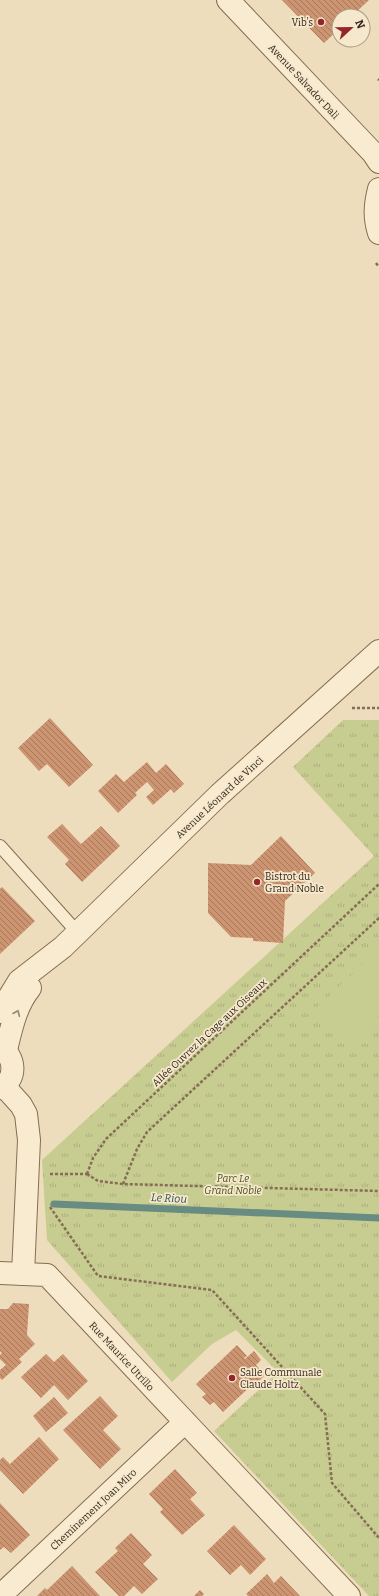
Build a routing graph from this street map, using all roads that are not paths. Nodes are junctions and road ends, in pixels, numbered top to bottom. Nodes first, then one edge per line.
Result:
1 (228, 0) edge
2 (379, 162) edge
3 (379, 189) edge
4 (379, 233) edge
5 (379, 651) edge
6 (0, 846) edge
7 (71, 940) junction
8 (0, 1012) edge
9 (3, 1048) edge
10 (2, 1087) edge
11 (0, 1273) edge
12 (23, 1274) junction
13 (185, 1422) junction
14 (0, 1596) edge
15 (350, 1596) edge

1 - 2 street, Avenue Salvador Dali
3 - 4 street
5 - 7 street, Avenue Léonard de Vinci
6 - 7 lane
7 - 8 street, Avenue Léonard de Vinci
9 -> 7 street, Avenue Léonard de Vinci
9 - 10 street
10 - 12 street
11 - 12 street, Rue Maurice Utrillo
12 - 13 street, Rue Maurice Utrillo
13 - 14 street, Cheminement Joan Miro
13 - 15 street, Rue Maurice Utrillo

